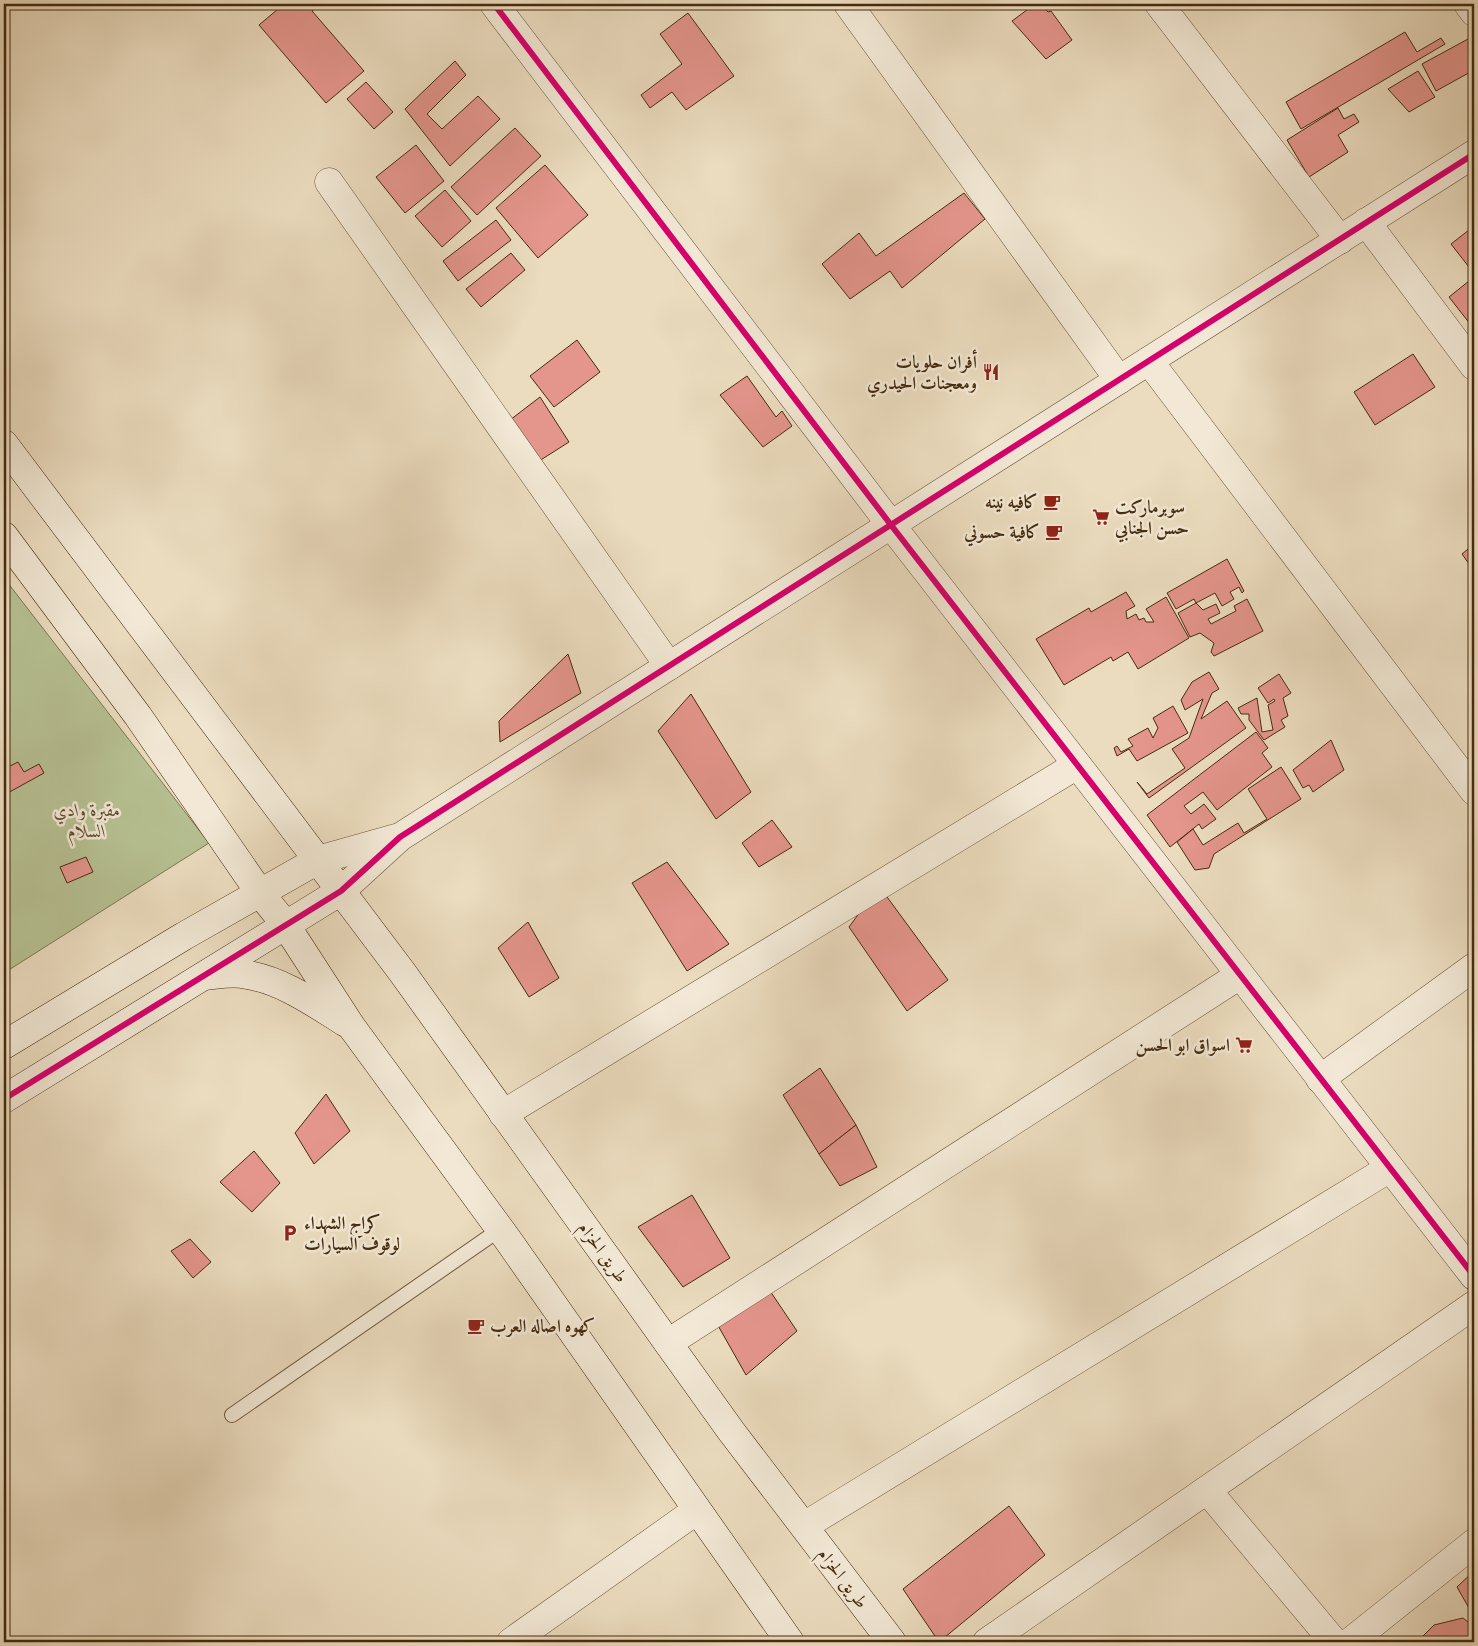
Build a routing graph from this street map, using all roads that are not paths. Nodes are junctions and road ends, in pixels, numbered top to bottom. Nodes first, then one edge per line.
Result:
1 (494, 4) edge
2 (848, 4) edge
3 (1159, 4) edge
4 (1468, 4) edge
5 (1474, 12) edge
6 (1474, 154) edge
7 (329, 182) dead end
8 (1366, 222) junction
9 (1340, 240) junction
10 (1149, 361) junction
11 (1474, 366) edge
12 (1119, 380) junction
13 (4, 444) edge
14 (891, 525) junction
15 (4, 536) edge
16 (669, 666) junction
17 (1077, 765) junction
18 (1474, 791) edge
19 (400, 837) junction
20 (318, 860) junction
21 (341, 891) junction
22 (260, 893) junction
23 (285, 924) junction
24 (1474, 967) edge
25 (1240, 975) junction
26 (202, 976) junction
27 (352, 1026) junction
28 (4, 1045) edge
29 (1320, 1079) junction
30 (4, 1099) edge
31 (503, 1114) junction
32 (1390, 1168) junction
33 (499, 1230) junction
34 (1474, 1276) edge
35 (1474, 1305) edge
36 (668, 1343) junction
37 (232, 1415) dead end
38 (1207, 1490) junction
39 (698, 1510) junction
40 (804, 1526) junction
41 (1474, 1543) edge
42 (511, 1642) edge
43 (790, 1642) edge
44 (892, 1642) edge
45 (987, 1642) edge
46 (1334, 1642) edge
47 (1350, 1642) edge

1 - 14 street
2 - 12 street
3 - 9 street
4 - 5 street
6 - 8 street
7 - 16 street
8 - 9 street
8 - 11 street
9 - 10 street
10 - 12 street
10 - 18 street
12 - 14 street
13 - 20 street, طريق الحزام
14 - 16 street
14 - 17 street
15 - 22 street
16 - 19 street
17 - 25 street
17 - 31 street
19 - 20 street
19 - 21 street
20 - 21 street, طريق الحزام
20 - 22 street
21 - 23 street
21 - 31 street, طريق الحزام
22 - 23 street
22 - 28 street
23 - 26 street
23 - 27 street
24 - 29 street
25 - 29 street
25 - 36 street
26 - 27 street
26 - 30 street
27 - 33 street
29 - 32 street
31 - 36 street, طريق الحزام
32 - 34 street
32 - 40 street
33 - 37 lane
33 - 39 street
35 - 38 street
36 - 40 street, طريق الحزام
38 - 45 street
38 - 46 street
39 - 42 street
39 - 43 street
40 - 44 street, طريق الحزام
41 - 47 street

